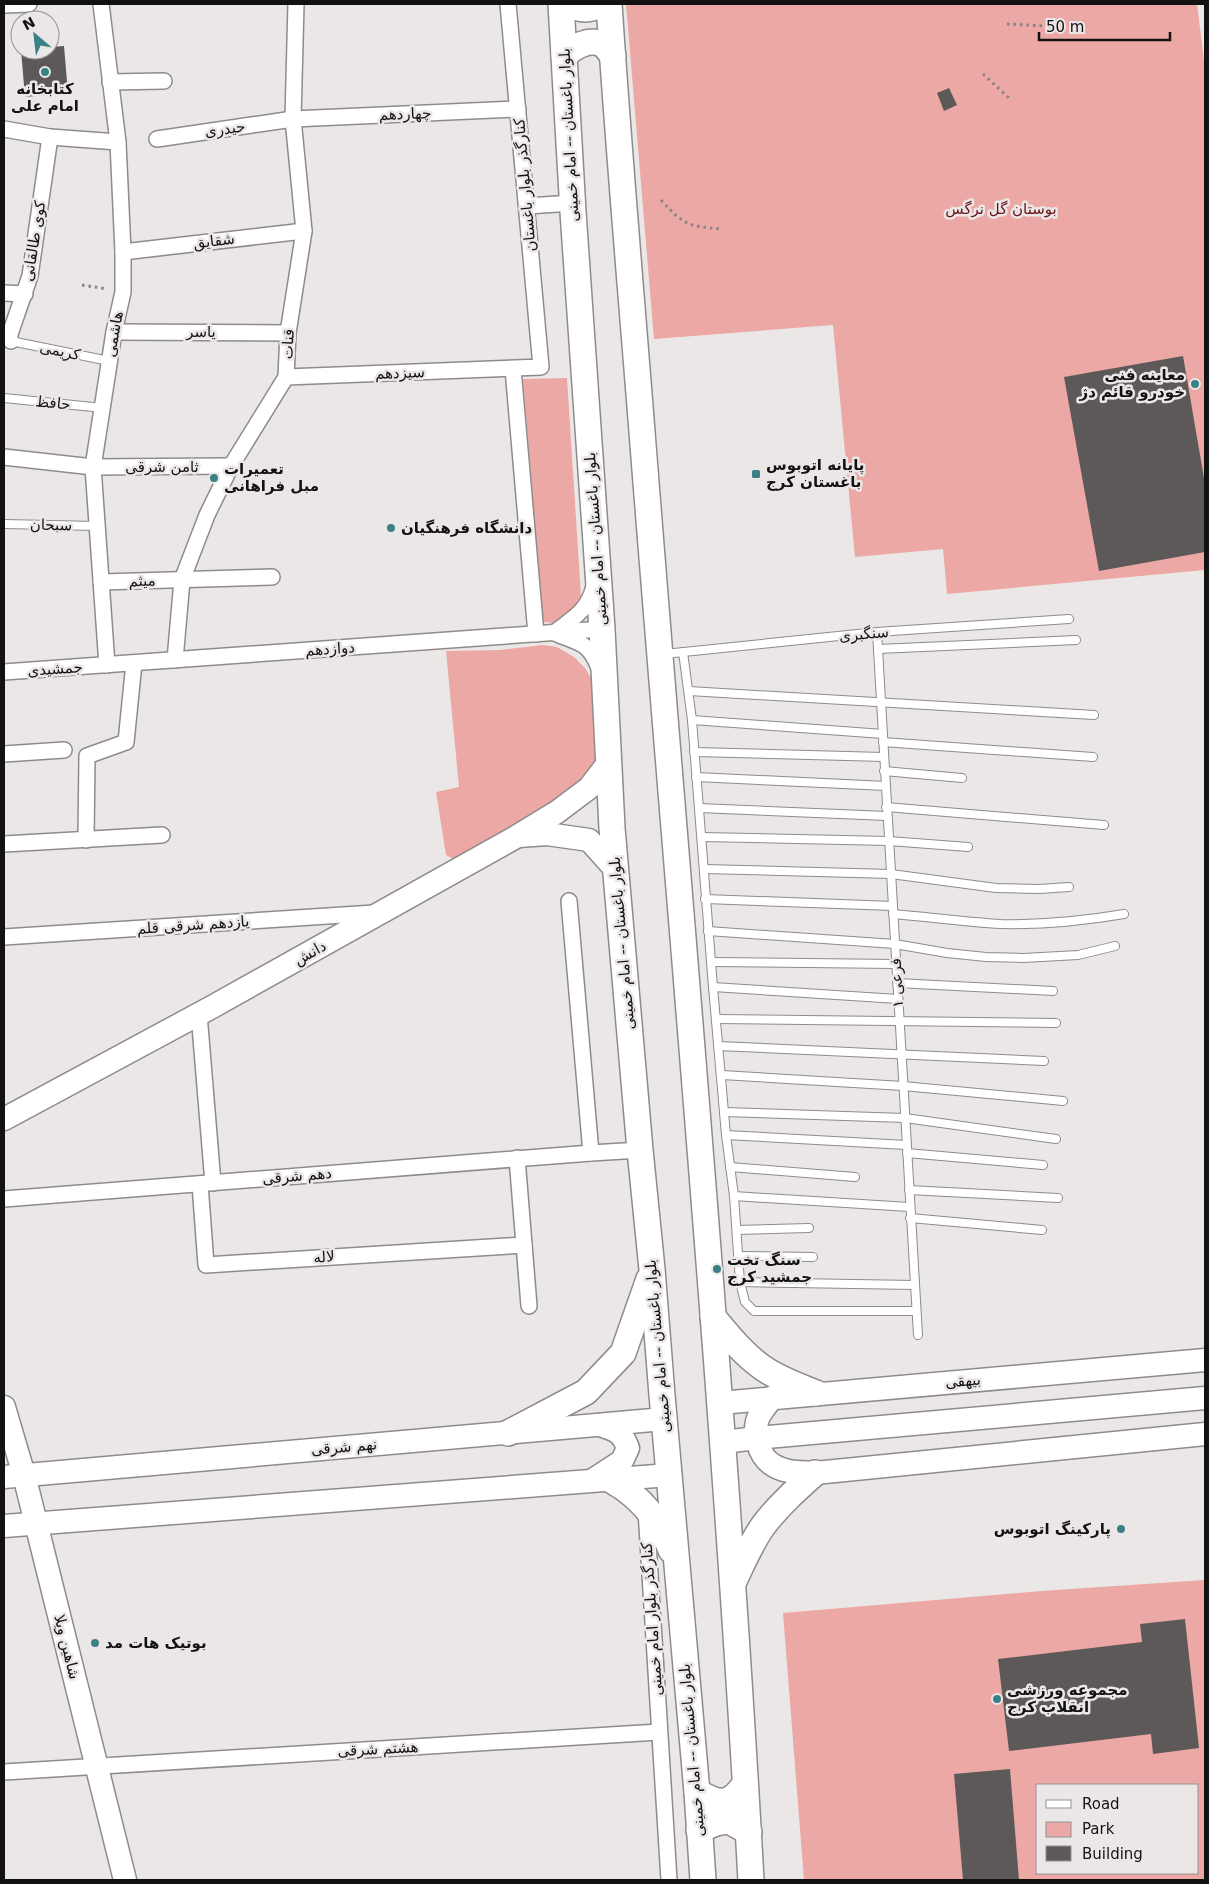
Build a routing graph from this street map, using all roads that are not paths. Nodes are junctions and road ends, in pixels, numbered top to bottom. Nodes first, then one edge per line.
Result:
1 (29, 4) edge
2 (101, 4) edge
3 (296, 4) edge
4 (508, 4) edge
5 (561, 4) edge
6 (568, 4) edge
7 (601, 4) edge
8 (609, 4) edge
9 (4, 5) edge
10 (564, 55) junction
11 (613, 56) junction
12 (164, 81) dead end
13 (110, 82) junction
14 (518, 109) junction
15 (293, 118) junction
16 (4, 129) edge
17 (50, 137) junction
18 (157, 139) dead end
19 (118, 142) junction
20 (573, 203) junction
21 (527, 206) junction
22 (304, 231) junction
23 (123, 252) junction
24 (4, 293) edge
25 (25, 294) junction
26 (114, 332) junction
27 (288, 333) junction
28 (11, 341) joint
29 (109, 362) junction
30 (541, 367) joint
31 (513, 369) junction
32 (286, 377) junction
33 (4, 398) edge
34 (103, 408) junction
35 (4, 457) edge
36 (231, 466) junction
37 (93, 467) junction
38 (4, 524) edge
39 (97, 526) junction
40 (598, 567) junction
41 (272, 578) dead end
42 (182, 580) junction
43 (101, 582) junction
44 (1069, 619) dead end
45 (602, 629) junction
46 (877, 632) junction
47 (553, 633) junction
48 (536, 634) junction
49 (1076, 640) dead end
50 (878, 649) junction
51 (671, 653) junction
52 (175, 660) junction
53 (134, 663) junction
54 (106, 665) junction
55 (4, 672) edge
56 (605, 684) junction
57 (689, 691) junction
58 (881, 701) junction
59 (1094, 715) dead end
60 (692, 720) junction
61 (883, 738) junction
62 (64, 750) dead end
63 (694, 752) junction
64 (4, 754) edge
65 (884, 757) junction
66 (1093, 757) dead end
67 (609, 762) junction
68 (884, 771) junction
69 (696, 777) junction
70 (962, 778) dead end
71 (886, 786) junction
72 (886, 807) junction
73 (699, 808) junction
74 (887, 816) junction
75 (1104, 826) dead end
76 (162, 835) dead end
77 (516, 837) junction
78 (702, 837) junction
79 (86, 840) junction
80 (889, 841) junction
81 (4, 844) edge
82 (968, 847) dead end
83 (615, 869) junction
84 (704, 869) junction
85 (891, 874) junction
86 (1069, 887) dead end
87 (705, 899) junction
88 (569, 901) dead end
89 (893, 910) junction
90 (383, 912) junction
91 (1124, 914) dead end
92 (708, 931) junction
93 (4, 937) edge
94 (895, 944) junction
95 (1115, 946) dead end
96 (711, 962) junction
97 (896, 964) junction
98 (897, 983) junction
99 (713, 987) junction
100 (1053, 991) dead end
101 (898, 999) junction
102 (199, 1014) junction
103 (716, 1019) junction
104 (899, 1021) junction
105 (1056, 1023) dead end
106 (718, 1046) junction
107 (901, 1054) junction
108 (1044, 1061) dead end
109 (722, 1075) junction
110 (903, 1086) junction
111 (1063, 1101) dead end
112 (724, 1112) junction
113 (905, 1118) junction
114 (4, 1119) edge
115 (726, 1135) junction
116 (1056, 1139) dead end
117 (907, 1149) junction
118 (640, 1150) junction
119 (591, 1153) junction
120 (517, 1158) junction
121 (1043, 1165) dead end
122 (730, 1166) junction
123 (855, 1176) dead end
124 (207, 1183) junction
125 (909, 1190) junction
126 (734, 1196) junction
127 (1058, 1198) dead end
128 (4, 1199) edge
129 (909, 1207) junction
130 (910, 1218) junction
131 (809, 1228) dead end
132 (737, 1230) junction
133 (1042, 1230) dead end
134 (524, 1245) junction
135 (738, 1256) junction
136 (813, 1257) dead end
137 (652, 1269) junction
138 (740, 1282) junction
139 (915, 1286) junction
140 (529, 1306) dead end
141 (916, 1311) junction
142 (713, 1317) junction
143 (918, 1335) dead end
144 (1205, 1360) edge
145 (816, 1393) junction
146 (773, 1397) junction
147 (1205, 1398) edge
148 (720, 1403) junction
149 (4, 1413) edge
150 (664, 1419) junction
151 (600, 1425) junction
152 (508, 1433) junction
153 (1205, 1434) edge
154 (757, 1438) junction
155 (723, 1442) junction
156 (814, 1473) junction
157 (669, 1475) junction
158 (14, 1476) edge
159 (600, 1481) junction
160 (646, 1506) junction
161 (36, 1524) junction
162 (4, 1526) edge
163 (677, 1568) junction
164 (733, 1584) junction
165 (660, 1732) junction
166 (96, 1766) junction
167 (4, 1772) edge
168 (745, 1784) junction
169 (697, 1792) junction
170 (699, 1830) junction
171 (748, 1832) junction
172 (125, 1880) edge
173 (669, 1880) edge
174 (703, 1880) edge
175 (751, 1880) edge

1 - 9 street
2 - 13 street, هاشمی
3 - 15 street, قنات
4 - 14 street, کنارگذر بلوار باغستان
5 - 10 main road, بلوار باغستان -- امام خمینی
6 - 7 main road
8 - 11 main road
10 - 11 main road
10 - 20 main road, بلوار باغستان -- امام خمینی
11 - 51 main road
12 - 13 street
13 - 19 street, هاشمی
14 - 15 street, چهاردهم
14 - 21 street, کنارگذر بلوار باغستان
15 - 18 street, حیدری
15 - 22 street, قنات
16 - 17 street
17 - 19 street
17 - 25 street, کوی طالقانی
19 - 23 street, هاشمی
20 - 21 street
20 - 40 main road, بلوار باغستان -- امام خمینی
21 - 30 street, کنارگذر بلوار باغستان
22 - 23 street, شقایق
22 - 27 street, قنات
23 - 26 street, هاشمی
24 - 25 street
25 - 28 street, کوی طالقانی
26 - 27 street, یاسر
26 - 29 street, هاشمی
27 - 32 street, قنات
28 - 29 lane, کریمی
29 - 34 street, هاشمی
30 - 31 street, سیزدهم
31 - 32 street, سیزدهم
31 - 48 street
32 - 36 street, قنات
33 - 34 lane, حافظ
34 - 37 street, هاشمی
35 - 37 street, ثامن شرقی
36 - 37 street, ثامن شرقی
36 - 42 street, قنات
37 - 39 street, هاشمی
38 - 39 lane, سبحان
39 - 43 street, هاشمی
40 - 45 main road, بلوار باغستان -- امام خمینی
40 - 47 street
41 - 42 street, میثم
42 - 43 street, میثم
42 - 52 street, قنات
43 - 54 street, هاشمی
44 - 46 lane, سنگبری
45 - 47 street, دوازدهم
45 - 56 main road, بلوار باغستان -- امام خمینی
46 - 50 lane, ۱ فرعی
46 - 51 lane, سنگبری
47 - 48 street, دوازدهم
47 - 56 street
48 - 52 street, دوازدهم
49 - 50 lane
50 - 58 lane, ۱ فرعی
51 - 57 lane
51 - 142 main road
52 - 53 street, دوازدهم
53 - 54 street, دوازدهم
53 - 79 street
54 - 55 street, جمشیدی
56 - 67 main road, بلوار باغستان -- امام خمینی
57 - 58 lane
57 - 60 lane
58 - 59 lane
58 - 61 lane, ۱ فرعی
60 - 61 lane
60 - 63 lane
61 - 65 lane, ۱ فرعی
61 - 66 lane
62 - 64 street
63 - 65 lane
63 - 69 lane
65 - 68 lane, ۱ فرعی
67 - 77 street
67 - 83 main road, بلوار باغستان -- امام خمینی
68 - 70 lane
68 - 71 lane, ۱ فرعی
69 - 71 lane
69 - 73 lane
71 - 72 lane, ۱ فرعی
72 - 74 lane, ۱ فرعی
72 - 75 lane
73 - 74 lane
73 - 78 lane
74 - 80 lane, ۱ فرعی
76 - 79 street
77 - 83 street, دانش
77 - 90 street, دانش
78 - 80 lane
78 - 84 lane
79 - 81 street
80 - 82 lane
80 - 85 lane, ۱ فرعی
83 - 118 main road, بلوار باغستان -- امام خمینی
84 - 85 lane
84 - 87 lane
85 - 86 lane
85 - 89 lane, ۱ فرعی
87 - 89 lane
87 - 92 lane
88 - 119 street
89 - 91 lane
89 - 94 lane, ۱ فرعی
90 - 93 street, یازدهم شرقی قلم
90 - 102 street, دانش
92 - 94 lane
92 - 96 lane
94 - 95 lane
94 - 97 lane, ۱ فرعی
96 - 97 lane
96 - 99 lane
97 - 98 lane, ۱ فرعی
98 - 100 lane
98 - 101 lane, ۱ فرعی
99 - 101 lane
99 - 103 lane
101 - 104 lane, ۱ فرعی
102 - 114 street, دانش
102 - 124 street
103 - 104 lane
103 - 106 lane
104 - 105 lane
104 - 107 lane, ۱ فرعی
106 - 107 lane
106 - 109 lane
107 - 108 lane
107 - 110 lane, ۱ فرعی
109 - 110 lane
109 - 112 lane
110 - 111 lane
110 - 113 lane, ۱ فرعی
112 - 113 lane
112 - 115 lane
113 - 116 lane
113 - 117 lane, ۱ فرعی
115 - 117 lane
115 - 122 lane
117 - 121 lane
117 - 125 lane, ۱ فرعی
118 - 119 street, دهم شرقی
118 - 137 main road, بلوار باغستان -- امام خمینی
119 - 120 street, دهم شرقی
120 - 124 street, دهم شرقی
120 - 134 street
122 - 123 lane
122 - 126 lane
124 - 128 street, دهم شرقی
124 - 134 street, لاله
125 - 127 lane
125 - 129 lane, ۱ فرعی
126 - 129 lane
126 - 132 lane
129 - 130 lane, ۱ فرعی
130 - 133 lane
130 - 139 lane, ۱ فرعی
131 - 132 lane
132 - 135 lane
134 - 140 street
135 - 136 lane
135 - 138 lane
137 - 150 main road, بلوار باغستان -- امام خمینی
137 - 152 main road
138 - 139 lane
138 - 141 lane
139 - 141 lane, ۱ فرعی
141 - 143 lane, ۱ فرعی
142 - 145 main road
142 - 148 main road
144 - 145 street, بیهقی
145 - 146 street, بیهقی
146 - 148 street, بیهقی
146 - 154 street
147 - 154 street
148 - 155 main road
149 - 158 street, شاهین ویلا
150 - 151 street, نهم شرقی
150 - 157 main road, بلوار باغستان -- امام خمینی
151 - 152 street, نهم شرقی
151 - 159 street
152 - 158 street, نهم شرقی
153 - 156 street
154 - 155 street
154 - 156 street
155 - 164 main road
156 - 164 main road
157 - 159 street
157 - 163 main road, بلوار باغستان -- امام خمینی
158 - 161 street, شاهین ویلا
159 - 160 main road
159 - 161 street
160 - 163 main road
160 - 165 street, کنارگذر بلوار امام خمینی
161 - 162 street
161 - 166 street, شاهین ویلا
163 - 169 main road, بلوار باغستان -- امام خمینی
164 - 168 main road
165 - 166 street, هشتم شرقی
165 - 173 street, کنارگذر بلوار امام خمینی
166 - 167 street, هشتم شرقی
166 - 172 street, شاهین ویلا
168 - 169 main road
168 - 171 main road
169 - 170 main road, بلوار باغستان -- امام خمینی
170 - 171 main road
170 - 174 main road, بلوار باغستان -- امام خمینی
171 - 175 main road

